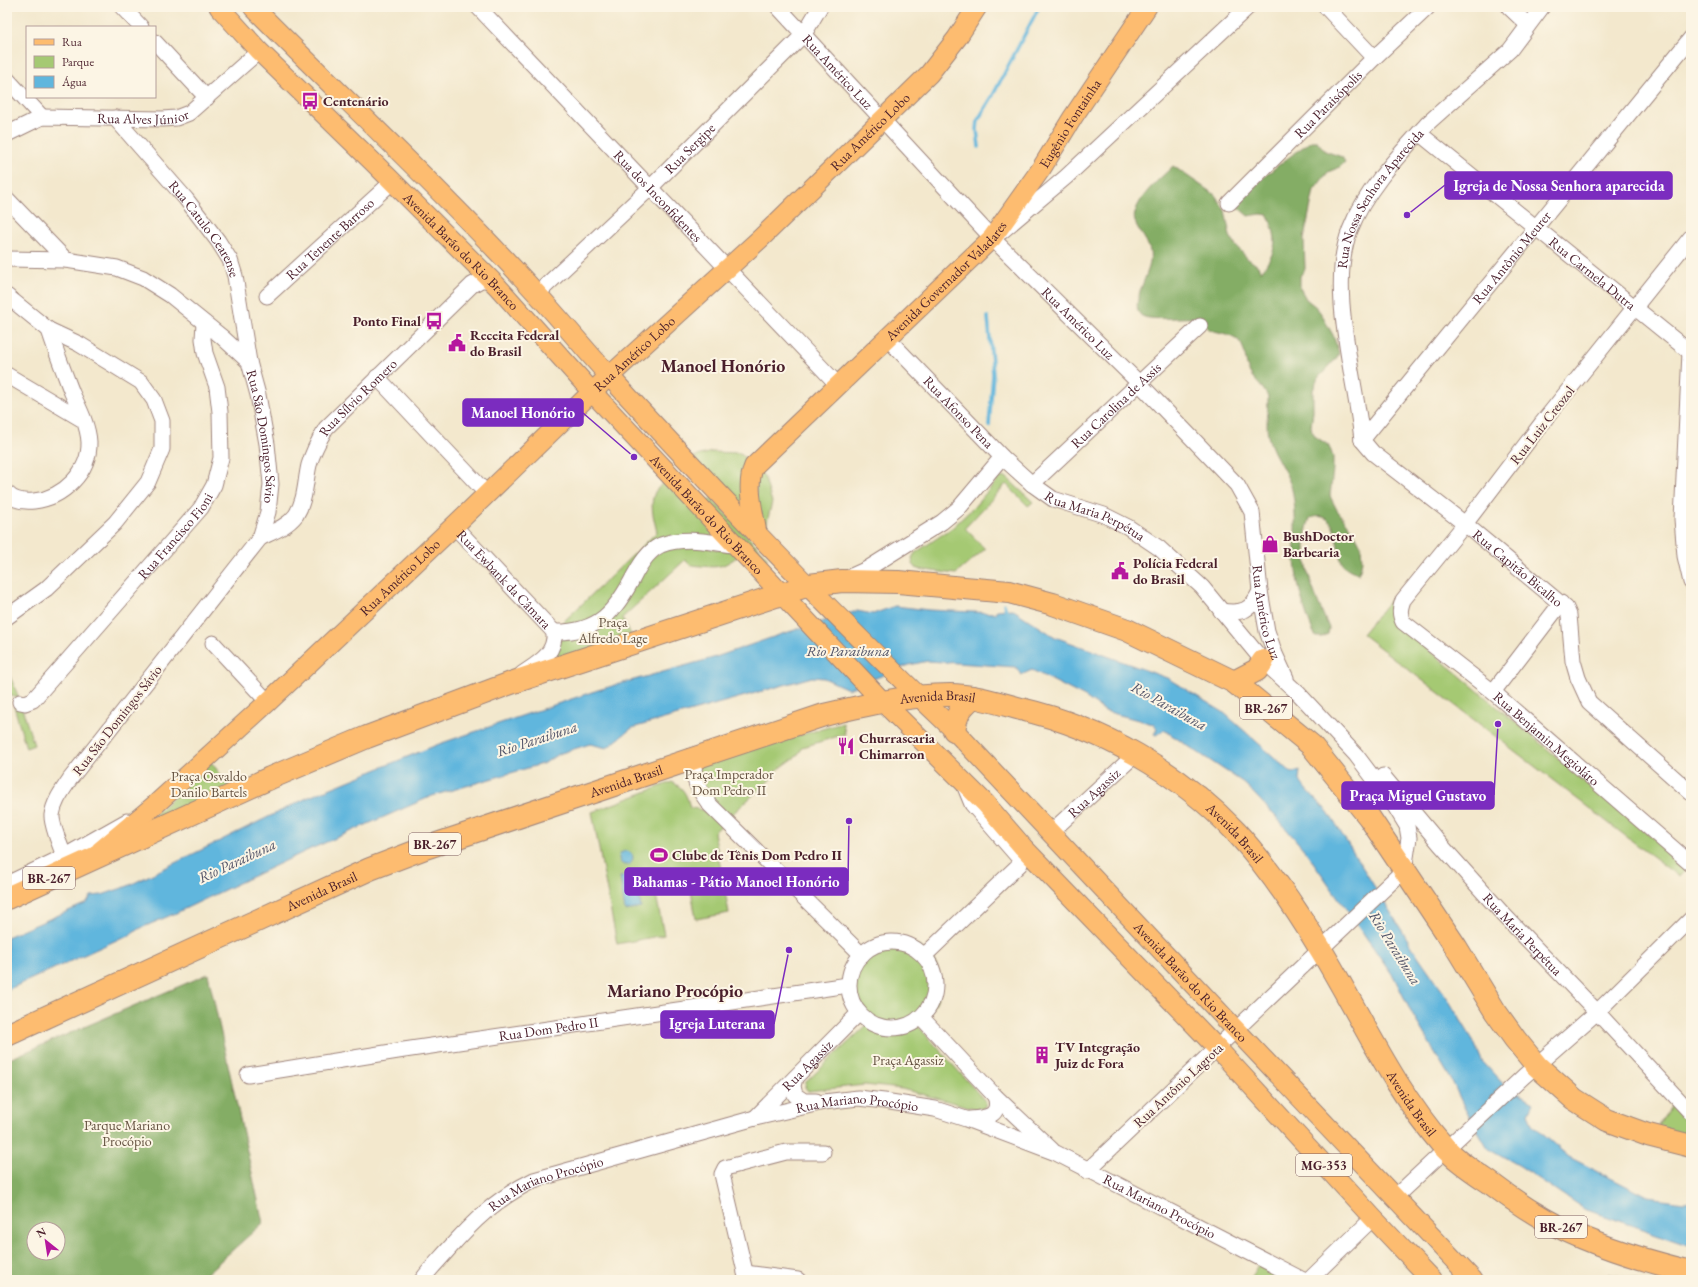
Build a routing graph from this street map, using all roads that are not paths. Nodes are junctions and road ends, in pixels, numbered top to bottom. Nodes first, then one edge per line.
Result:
1 (122, 7) edge
2 (219, 7) edge
3 (253, 7) edge
4 (478, 7) edge
5 (778, 7) edge
6 (820, 7) edge
7 (977, 7) edge
8 (1146, 7) edge
9 (1248, 7) edge
10 (1326, 7) edge
11 (1428, 7) edge
12 (1509, 7) edge
13 (1542, 7) edge
14 (1528, 25) junction
15 (140, 26) edge
16 (804, 34) junction
17 (1691, 38) edge
18 (156, 43) edge
19 (288, 43) junction
20 (258, 51) junction
21 (1374, 58) junction
22 (7, 79) edge
23 (207, 98) junction
24 (42, 117) junction
25 (114, 118) junction
26 (883, 119) junction
27 (1420, 133) junction
28 (7, 134) edge
29 (394, 146) junction
30 (374, 163) junction
31 (392, 182) junction
32 (650, 188) junction
33 (7, 199) edge
34 (1229, 203) dead end
35 (1536, 228) junction
36 (1691, 237) edge
37 (992, 238) junction
38 (7, 259) edge
39 (66, 260) junction
40 (727, 269) junction
41 (494, 283) junction
42 (537, 294) junction
43 (7, 296) edge
44 (267, 296) dead end
45 (1635, 307) junction
46 (204, 322) junction
47 (1200, 326) dead end
48 (49, 330) junction
49 (887, 338) junction
50 (1690, 352) edge
51 (249, 362) junction
52 (7, 375) edge
53 (609, 376) junction
54 (377, 377) junction
55 (1140, 384) junction
56 (838, 385) junction
57 (592, 392) junction
58 (83, 420) junction
59 (1362, 440) junction
60 (1002, 457) junction
61 (1032, 484) junction
62 (1688, 489) edge
63 (7, 493) edge
64 (487, 494) junction
65 (1465, 524) junction
66 (454, 526) junction
67 (757, 534) junction
68 (260, 538) junction
69 (737, 546) junction
70 (842, 581) junction
71 (1691, 582) edge
72 (809, 586) junction
73 (1260, 591) junction
74 (788, 601) junction
75 (1561, 603) junction
76 (1221, 610) junction
77 (1400, 615) joint
78 (7, 616) edge
79 (1267, 631) junction
80 (554, 632) junction
81 (1248, 642) junction
82 (213, 643) dead end
83 (1263, 661) junction
84 (1234, 682) junction
85 (511, 683) junction
86 (1289, 684) junction
87 (913, 691) junction
88 (1493, 692) junction
89 (875, 694) junction
90 (973, 697) junction
91 (20, 702) dead end
92 (268, 702) junction
93 (954, 730) junction
94 (1136, 754) junction
95 (1356, 755) junction
96 (697, 757) junction
97 (964, 782) junction
98 (1691, 793) edge
99 (156, 804) junction
100 (1051, 832) junction
101 (92, 858) junction
102 (67, 862) junction
103 (1691, 864) edge
104 (1398, 876) junction
105 (7, 884) edge
106 (7, 898) edge
107 (1691, 919) edge
108 (1324, 945) junction
109 (862, 954) junction
110 (924, 956) junction
111 (848, 985) junction
112 (1597, 1012) junction
113 (859, 1013) junction
114 (921, 1017) junction
115 (1236, 1030) junction
116 (7, 1035) edge
117 (1217, 1048) junction
118 (1531, 1072) junction
119 (248, 1075) dead end
120 (795, 1078) junction
121 (995, 1096) junction
122 (824, 1102) junction
123 (1691, 1113) edge
124 (755, 1118) junction
125 (966, 1119) junction
126 (1688, 1144) edge
127 (1451, 1146) junction
128 (823, 1152) dead end
129 (1056, 1153) junction
130 (1087, 1171) junction
131 (1395, 1197) junction
132 (1373, 1218) junction
133 (1691, 1272) edge
134 (746, 1276) edge
135 (422, 1280) edge
136 (798, 1280) edge
137 (1303, 1280) edge
138 (1309, 1280) edge
139 (1432, 1280) edge
140 (1473, 1280) edge

1 - 15 street
2 - 20 main road, Avenida Barão do Rio Branco
3 - 19 main road, Avenida Barão do Rio Branco
4 - 32 street, Rua dos Inconfidentes
5 - 16 street, Rua Américo Luz
6 - 16 street, Rua Sergipe
7 - 26 main road, Rua Américo Lobo
8 - 37 main road, Eugênio Fontainha
9 - 37 street, Avenida Governador Valadares
10 - 21 street
11 - 21 street, Rua Paraisópolis
12 - 14 street
13 - 14 street, Rua Nossa Senhora Aparecida
14 - 27 street, Rua Nossa Senhora Aparecida
16 - 26 street, Rua Américo Luz
16 - 32 street, Rua Sergipe
17 - 35 street, Rua Antônio Meurer
18 - 23 street
19 - 20 main road
19 - 29 main road, Avenida Barão do Rio Branco
20 - 23 street, Rua Alves Júnior
20 - 30 main road, Avenida Barão do Rio Branco
21 - 34 street, Rua Paraisópolis
22 - 24 street
23 - 25 street, Rua Alves Júnior
24 - 25 street, Rua Alves Júnior
24 - 28 street, Rua Alves Júnior
25 - 51 street, Rua Catulo Cearense
26 - 37 street, Rua Américo Luz
26 - 40 main road, Rua Américo Lobo
27 - 35 street, Rua Carmela Dutra
27 - 59 street, Rua Nossa Senhora Aparecida
29 - 30 main road
29 - 42 main road, Avenida Barão do Rio Branco
30 - 31 main road, Avenida Barão do Rio Branco
31 - 41 main road, Avenida Barão do Rio Branco
31 - 44 street, Rua Tenente Barroso
32 - 40 street, Rua dos Inconfidentes
32 - 42 street, Rua Sergipe
33 - 39 street
35 - 45 street, Rua Carmela Dutra
35 - 59 street, Rua Antônio Meurer
36 - 45 street, Rua Luiz Creozol
37 - 49 main road, Avenida Governador Valadares
37 - 55 street, Rua Américo Luz
38 - 39 street, Rua São Domingos Sávio
39 - 46 street, Rua São Domingos Sávio
40 - 53 main road, Rua Américo Lobo
40 - 56 street, Rua dos Inconfidentes
41 - 42 main road
41 - 54 street, Rua Sílvio Romero
41 - 57 main road, Avenida Barão do Rio Branco
42 - 53 main road, Avenida Barão do Rio Branco
43 - 48 street
45 - 50 street, Rua Carmela Dutra
45 - 65 street, Rua Luiz Creozol
46 - 51 street, Rua São Domingos Sávio
46 - 91 street, Rua Francisco Fioni
47 - 55 street, Rua Carolina de Assis
48 - 58 street
48 - 78 street
49 - 56 main road, Avenida Governador Valadares
49 - 60 street, Rua Afonso Pena
50 - 62 street
51 - 68 street, Rua São Domingos Sávio
52 - 58 street
53 - 57 main road, Rua Américo Lobo
53 - 67 main road, Avenida Barão do Rio Branco
54 - 64 street
54 - 68 street, Rua Sílvio Romero
55 - 61 street, Rua Carolina de Assis
55 - 73 street, Rua Américo Luz
56 - 67 main road, Avenida Governador Valadares
57 - 64 main road, Rua Américo Lobo
57 - 69 main road, Avenida Barão do Rio Branco
58 - 63 street
59 - 65 street, Rua Capitão Bicalho
60 - 61 street, Rua Afonso Pena
60 - 70 street
61 - 76 street, Rua Maria Perpétua
62 - 71 street
64 - 66 main road, Rua Américo Lobo
65 - 75 street, Rua Capitão Bicalho
65 - 77 street, Rua Luiz Creozol
66 - 80 street, Rua Ewbank da Câmara
66 - 92 main road, Rua Américo Lobo
67 - 72 main road, Avenida Barão do Rio Branco
68 - 102 street, Rua São Domingos Sávio
69 - 74 main road, Avenida Barão do Rio Branco
69 - 80 street
70 - 72 highway, BR-267
70 - 84 highway, BR-267
72 - 74 highway, BR-267
72 - 87 main road, Avenida Barão do Rio Branco
73 - 76 street
73 - 79 street, Rua Américo Luz
74 - 85 highway, BR-267
74 - 89 main road, MG-353
75 - 88 street
75 - 98 street, Rua Capitão Bicalho
76 - 81 street, Rua Maria Perpétua
77 - 88 street, Rua Benjamin Megioláro
79 - 81 street
79 - 86 street, Rua Américo Luz
80 - 85 street
81 - 83 street, Rua Maria Perpétua
82 - 92 street
83 - 84 highway
83 - 86 street, Rua Maria Perpétua
84 - 104 highway, BR-267
85 - 101 highway, BR-267
86 - 95 street, Rua Maria Perpétua
87 - 89 highway, Avenida Brasil / BR-267
87 - 90 highway, Avenida Brasil / BR-267
87 - 93 main road, Avenida Barão do Rio Branco
88 - 103 street, Rua Benjamin Megioláro
89 - 96 highway, Avenida Brasil / BR-267
89 - 97 main road, Avenida Barão do Rio Branco / MG-353
90 - 93 highway
90 - 94 highway, Avenida Brasil / BR-267
92 - 99 main road, Rua Américo Lobo
93 - 100 main road, Avenida Barão do Rio Branco
94 - 100 street, Rua Agassiz
94 - 108 highway, Avenida Brasil / BR-267
95 - 104 street, Rua Maria Perpétua
95 - 112 street, Rua Maria Perpétua
96 - 109 street
96 - 116 highway, Avenida Brasil / BR-267
97 - 110 street
97 - 117 main road, Avenida Barão do Rio Branco / MG-353
99 - 101 main road, Rua Américo Lobo
99 - 102 street, Rua Américo Lobo
100 - 115 main road, Avenida Barão do Rio Branco
101 - 102 highway, BR-267
102 - 105 street, Rua Américo Lobo
102 - 106 highway, BR-267
104 - 108 street, Rua Antônio Lagrota
104 - 118 highway, BR-267
107 - 112 street
108 - 115 street, Rua Antônio Lagrota
108 - 127 highway, Avenida Brasil / BR-267
109 - 110 street
109 - 111 street
110 - 114 street
111 - 113 street
111 - 119 street, Rua Dom Pedro II
112 - 118 street
112 - 123 street, Rua Maria Perpétua
113 - 114 street
113 - 120 street, Rua Agassiz
114 - 121 street
115 - 117 street, Rua Antônio Lagrota
115 - 131 main road, Avenida Barão do Rio Branco
117 - 130 street, Rua Antônio Lagrota
117 - 132 main road, Avenida Barão do Rio Branco / MG-353
118 - 126 highway, BR-267
118 - 127 street
120 - 122 street
120 - 124 street, Rua Agassiz
121 - 125 street
121 - 129 street
122 - 124 street, Rua Mariano Procópio
122 - 125 street, Rua Mariano Procópio
124 - 135 street, Rua Mariano Procópio
125 - 129 street, Rua Mariano Procópio
127 - 131 street
127 - 133 highway, Avenida Brasil / BR-267
128 - 134 street
129 - 130 street, Rua Mariano Procópio
130 - 137 street, Rua Mariano Procópio
131 - 140 main road, Avenida Barão do Rio Branco
132 - 138 street
132 - 139 main road, Avenida Barão do Rio Branco / MG-353
134 - 136 street

